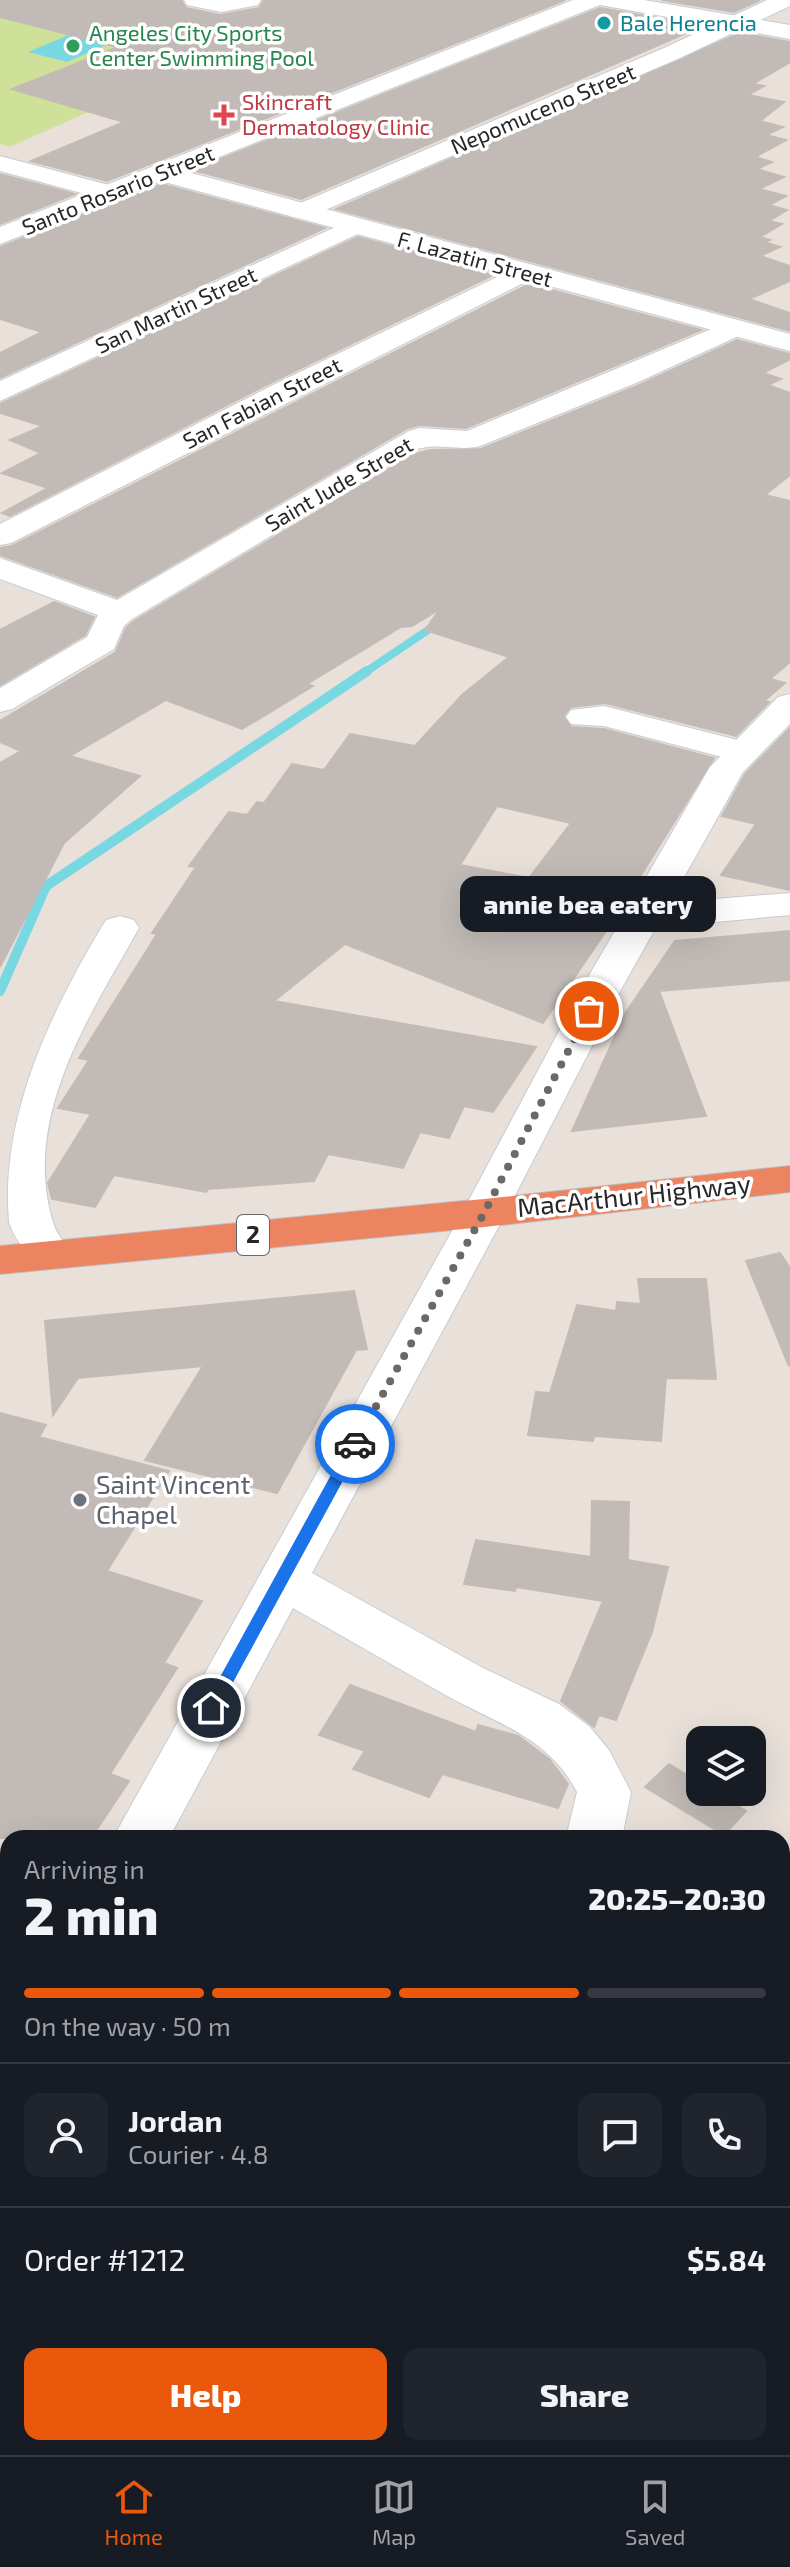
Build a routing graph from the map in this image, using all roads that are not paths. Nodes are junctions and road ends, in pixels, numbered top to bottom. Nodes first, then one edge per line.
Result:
1 (195, 0) edge
2 (250, 0) edge
3 (592, 0) edge
4 (607, 0) edge
5 (785, 0) edge
6 (733, 23) junction
7 (790, 32) edge
8 (0, 163) edge
9 (161, 173) junction
10 (111, 193) junction
11 (300, 212) junction
12 (353, 227) junction
13 (0, 236) edge
14 (524, 272) junction
15 (733, 328) junction
16 (785, 341) edge
17 (0, 392) edge
18 (0, 536) edge
19 (0, 568) edge
20 (120, 612) junction
21 (0, 702) edge
22 (790, 704) edge
23 (583, 717) dead end
24 (741, 751) junction
25 (790, 904) edge
26 (640, 917) junction
27 (120, 928) dead end
28 (790, 1179) edge
29 (484, 1213) junction
30 (24, 1257) edge
31 (281, 1578) junction
32 (145, 1830) edge
33 (596, 1830) edge

1 - 2 street
3 - 9 street, Santo Rosario Street
4 - 6 street
5 - 6 street, Nepomuceno Street
6 - 7 street
6 - 11 street, Nepomuceno Street
8 - 10 street
9 - 10 street, Santo Rosario Street
9 - 11 street, F. Lazatin Street
10 - 13 street, Santo Rosario Street
11 - 12 street, F. Lazatin Street
12 - 14 street, F. Lazatin Street
12 - 17 street, San Martin Street
14 - 15 street, F. Lazatin Street
14 - 18 street, San Fabian Street
15 - 16 street, F. Lazatin Street
15 - 20 street, Saint Jude Street
19 - 20 street
20 - 21 street
22 - 24 street
23 - 24 street
24 - 26 street
25 - 26 street
26 - 29 street
27 - 30 street
28 - 29 highway, MacArthur Highway / 2
29 - 30 highway, MacArthur Highway / 2
29 - 31 street
31 - 32 street
31 - 33 street

